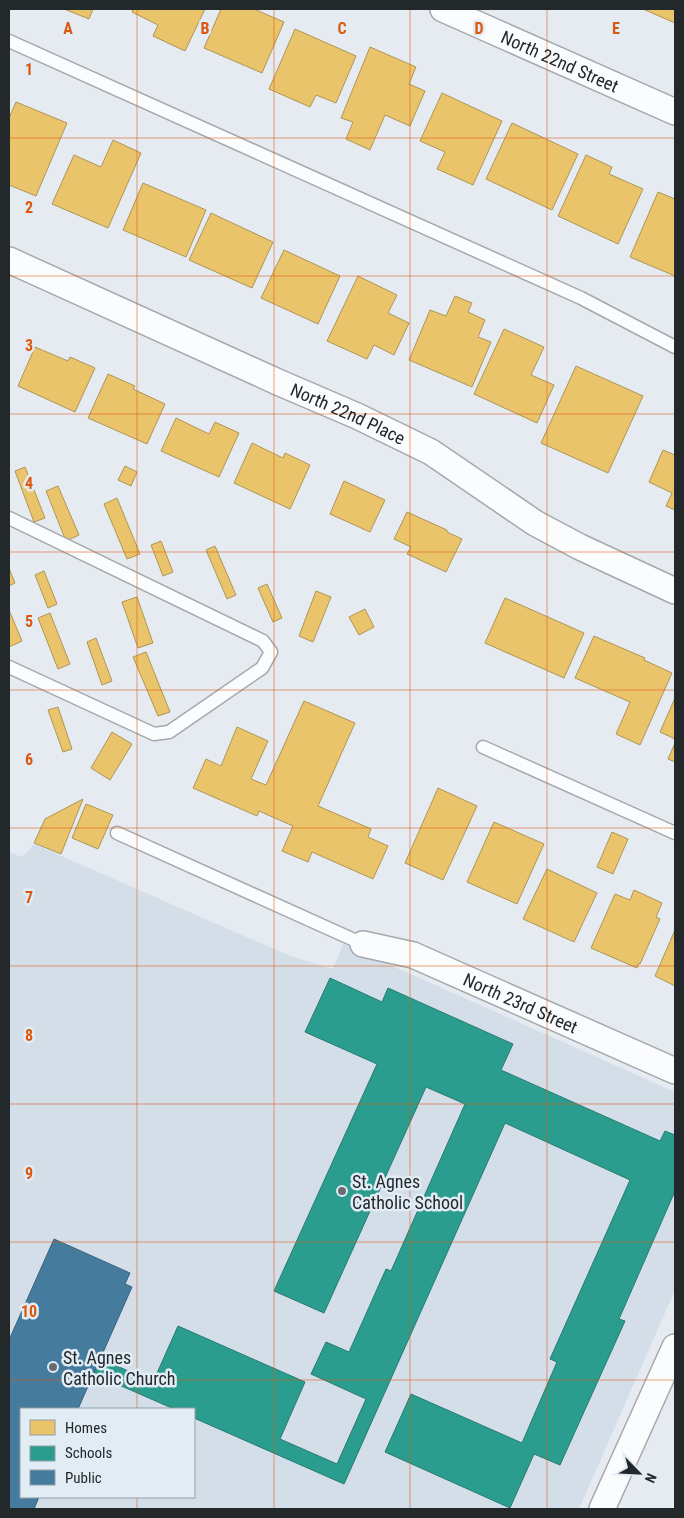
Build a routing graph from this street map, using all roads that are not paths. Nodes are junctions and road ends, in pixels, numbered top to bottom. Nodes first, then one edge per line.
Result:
1 (444, 9) edge
2 (9, 42) edge
3 (675, 112) edge
4 (9, 260) edge
5 (675, 347) edge
6 (9, 518) edge
7 (675, 591) edge
8 (9, 667) edge
9 (483, 747) dead end
10 (116, 833) dead end
11 (675, 833) edge
12 (363, 944) joint
13 (675, 1071) edge
14 (675, 1348) edge
15 (602, 1509) edge

1 - 3 street, North 22nd Street
2 - 5 lane
4 - 7 street, North 22nd Place
6 - 8 lane
9 - 11 lane
10 - 12 lane
12 - 13 street, North 23rd Street
14 - 15 street

